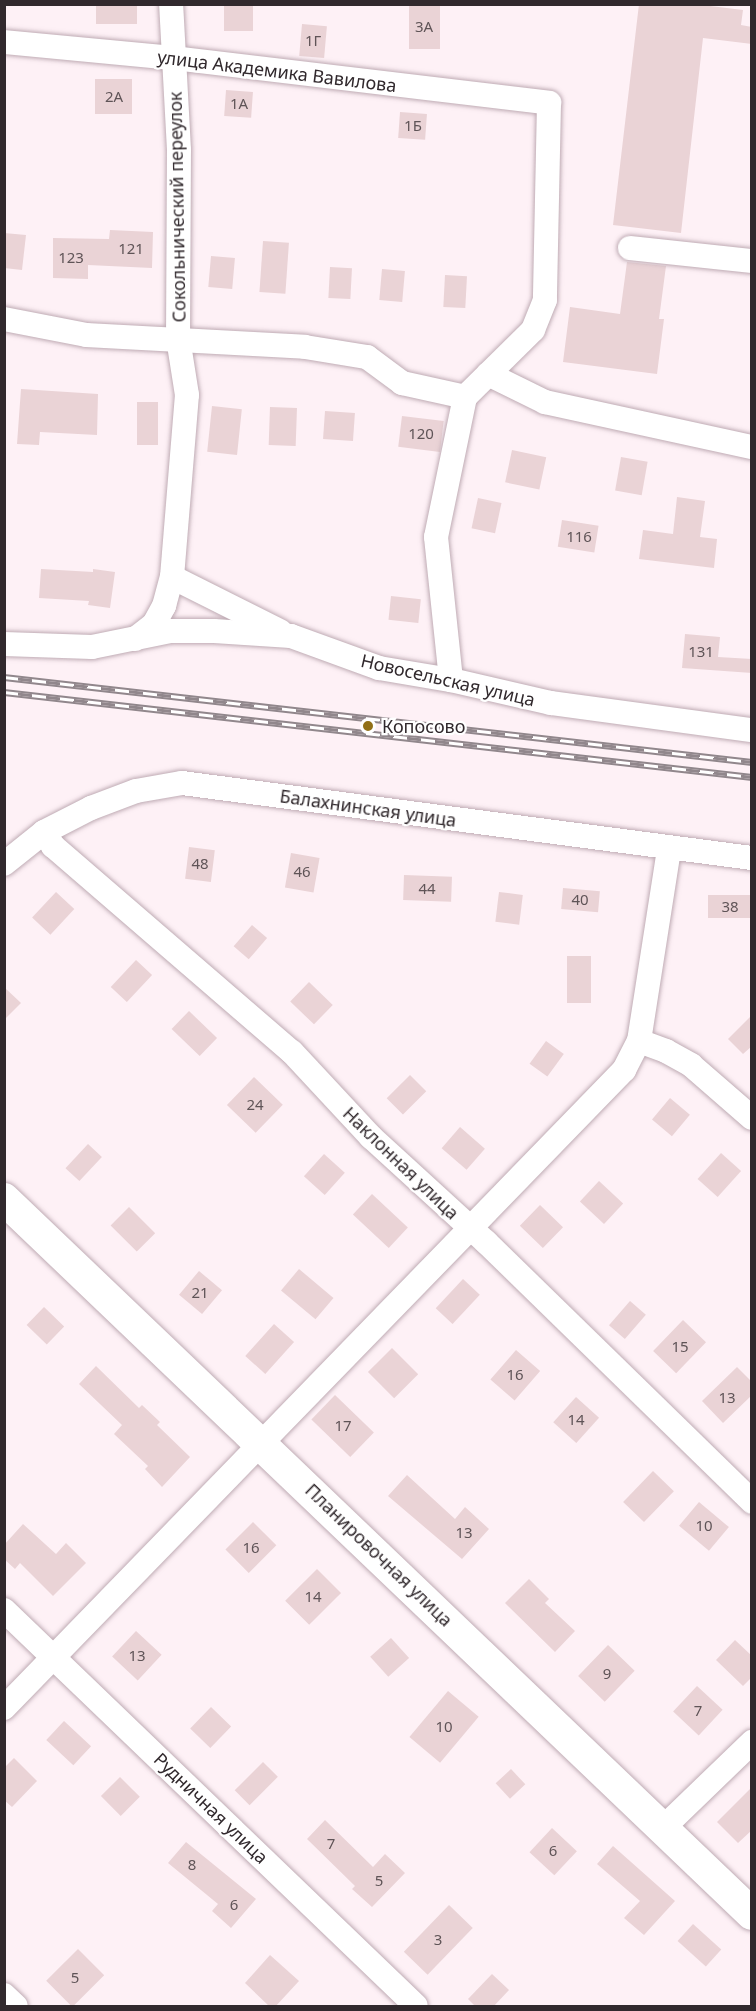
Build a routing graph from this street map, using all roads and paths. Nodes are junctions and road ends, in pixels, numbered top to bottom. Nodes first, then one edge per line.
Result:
1 (171, 4) edge
2 (4, 42) edge
3 (174, 58) junction
4 (630, 248) dead end
5 (752, 261) edge
6 (4, 319) edge
7 (178, 338) junction
8 (488, 374) junction
9 (465, 397) junction
10 (752, 447) edge
11 (172, 578) junction
12 (291, 636) junction
13 (134, 639) junction
14 (4, 644) edge
15 (451, 680) junction
16 (752, 730) edge
17 (44, 832) junction
18 (669, 849) junction
19 (752, 858) edge
20 (4, 864) edge
21 (639, 1041) junction
22 (752, 1118) edge
23 (4, 1199) edge
24 (469, 1227) junction
25 (263, 1444) junction
26 (752, 1502) edge
27 (4, 1611) edge
28 (53, 1656) junction
29 (4, 1707) edge
30 (752, 1742) edge
31 (663, 1828) junction
32 (752, 1914) edge
33 (4, 1995) edge
34 (16, 2007) edge
35 (416, 2007) edge

1 - 3 street, Сокольнический переулок
2 - 3 street, улица Академика Вавилова
3 - 7 street, Сокольнический переулок
3 - 8 street, улица Академика Вавилова
4 - 5 street
6 - 7 street
7 - 9 street
7 - 11 street, Сокольнический переулок
8 - 9 street
8 - 10 street
9 - 15 street
11 - 12 street
11 - 13 street, Сокольнический переулок
12 - 13 street, Новосельская улица
12 - 15 street, Новосельская улица
13 - 14 street, Новосельская улица
15 - 16 street, Новосельская улица
17 - 18 street, Балахнинская улица
17 - 20 street, Балахнинская улица
17 - 24 street, Наклонная улица
18 - 19 street, Балахнинская улица
18 - 21 street
21 - 22 street
21 - 24 street
23 - 25 main road, Планировочная улица
24 - 25 street
24 - 26 street, Наклонная улица
25 - 28 street
25 - 31 main road, Планировочная улица
27 - 28 street, Рудничная улица
28 - 29 street
28 - 35 street, Рудничная улица
30 - 31 street
31 - 32 main road, Планировочная улица
33 - 34 street

